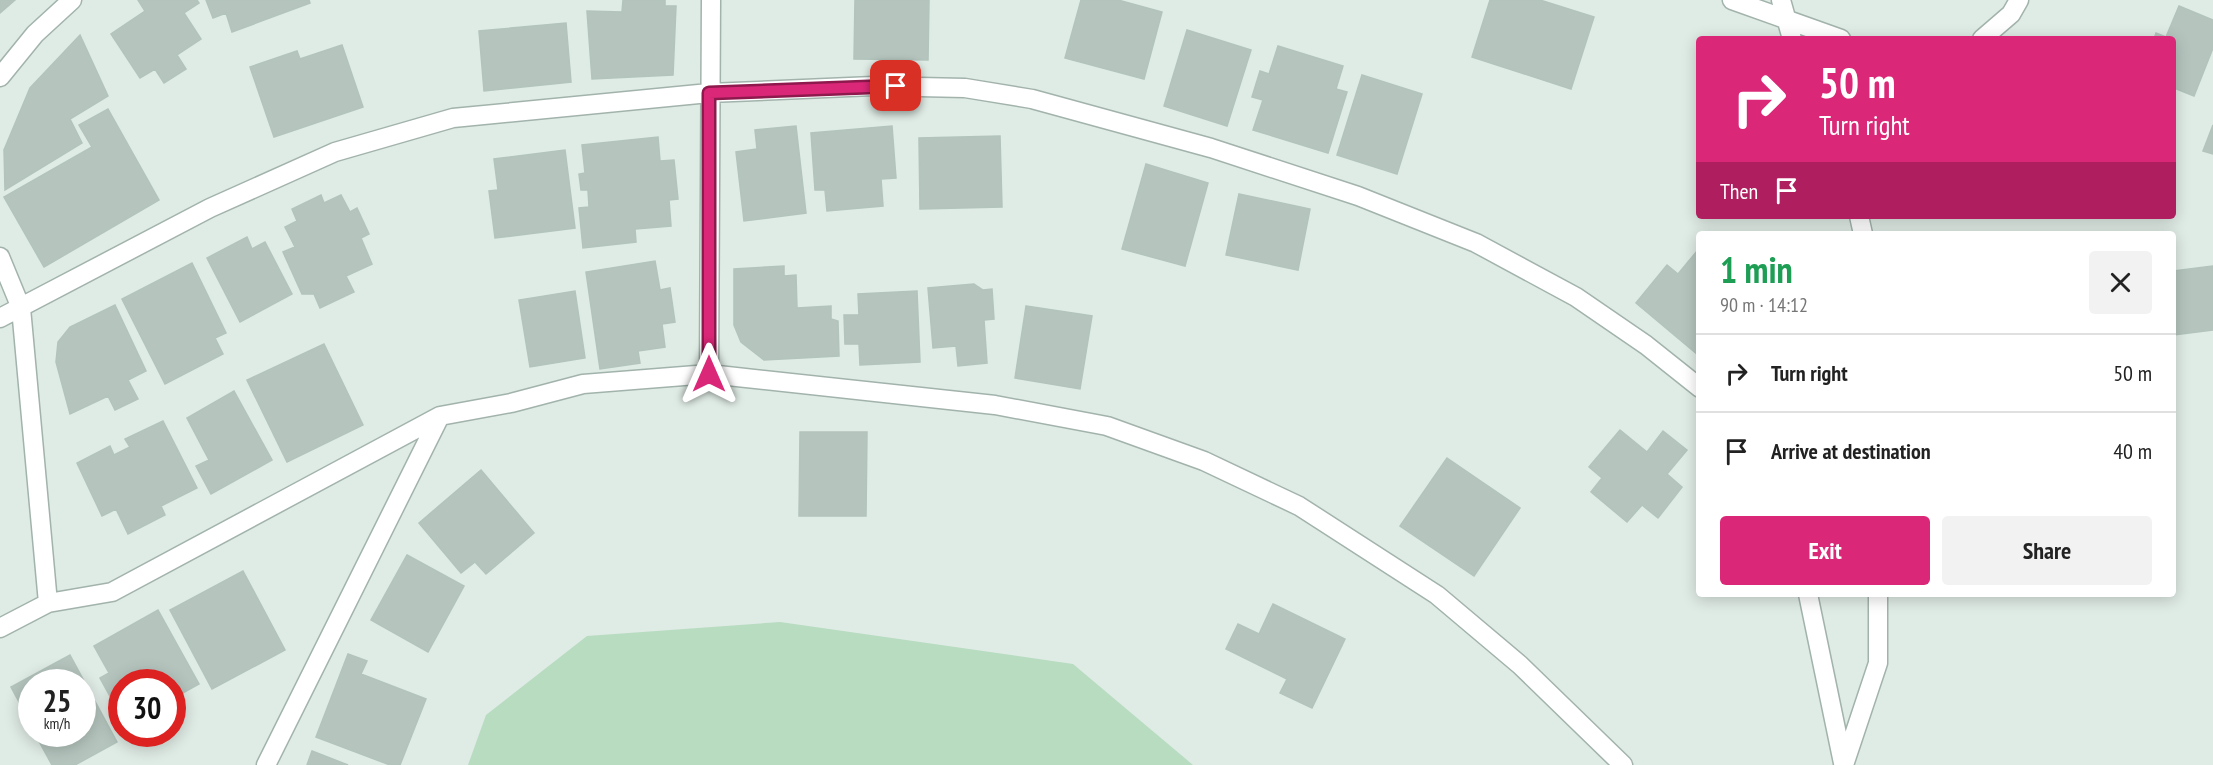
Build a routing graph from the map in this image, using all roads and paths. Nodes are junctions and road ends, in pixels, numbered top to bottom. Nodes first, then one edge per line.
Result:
1 (72, 0) edge
2 (711, 0) edge
3 (1732, 0) edge
4 (1781, 0) edge
5 (2019, 0) edge
6 (1786, 21) junction
7 (1791, 36) edge
8 (1833, 36) edge
9 (1985, 36) edge
10 (0, 77) edge
11 (709, 93) junction
12 (0, 257) edge
13 (21, 308) junction
14 (0, 318) edge
15 (709, 374) junction
16 (1696, 385) edge
17 (440, 416) junction
18 (1809, 597) edge
19 (1878, 597) edge
20 (48, 603) junction
21 (0, 628) edge
22 (266, 765) edge
23 (1623, 765) edge
24 (1844, 765) edge

1 - 10 street
2 - 11 street
3 - 6 street
4 - 6 street
5 - 9 street
6 - 7 street
6 - 8 street
11 - 13 street
11 - 15 street
11 - 16 street
12 - 13 street
13 - 14 street
13 - 20 street
15 - 17 street
15 - 23 street
17 - 20 street
17 - 22 street
18 - 24 street
19 - 24 street
20 - 21 street

